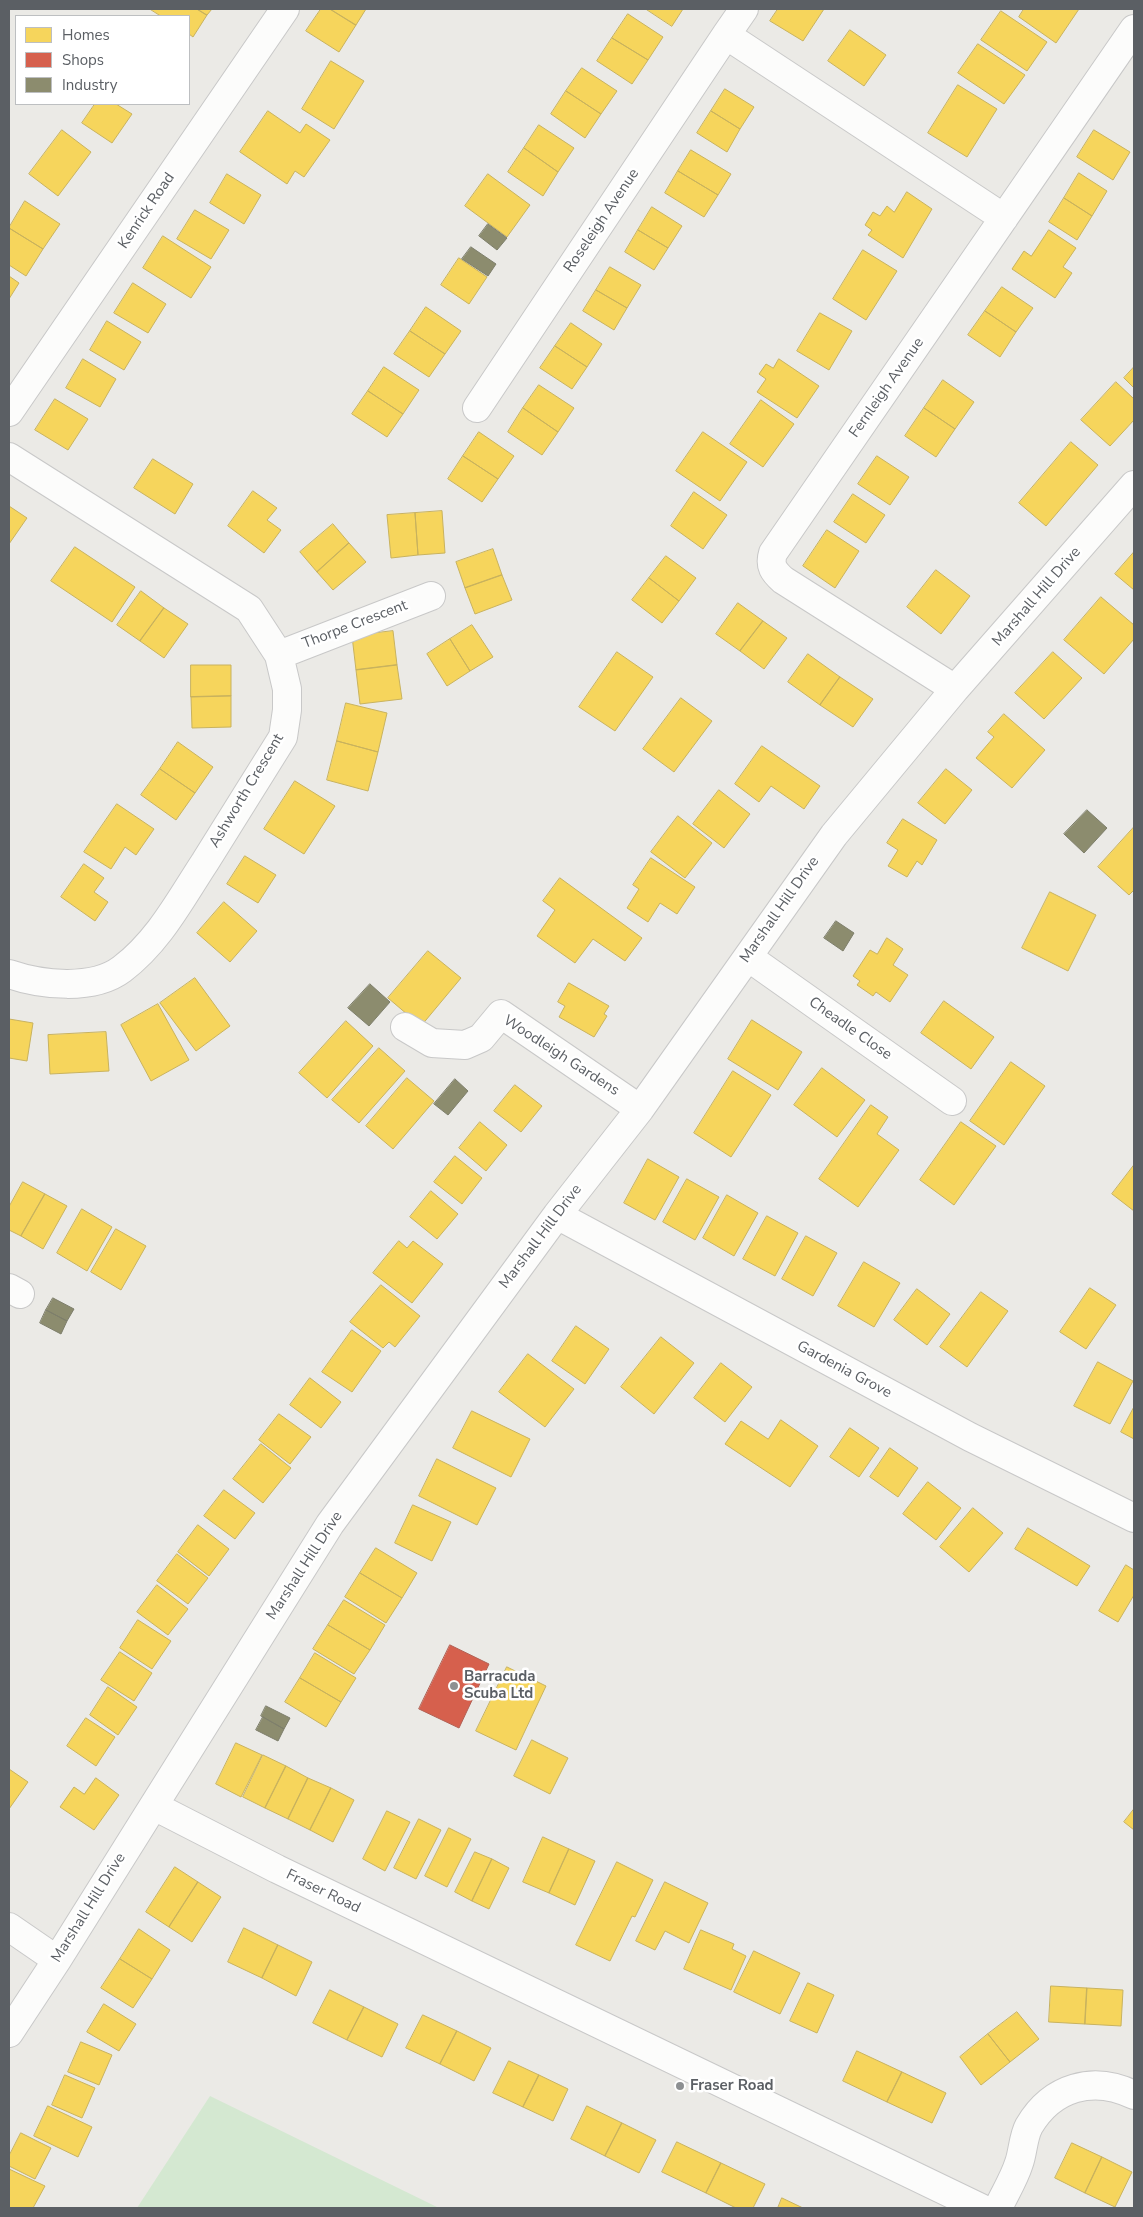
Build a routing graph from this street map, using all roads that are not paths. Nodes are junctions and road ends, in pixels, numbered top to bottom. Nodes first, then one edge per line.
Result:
1 (284, 9) edge
2 (744, 9) edge
3 (1134, 29) edge
4 (726, 34) junction
5 (1004, 218) junction
6 (477, 408) dead end
7 (9, 412) edge
8 (9, 457) edge
9 (1134, 486) edge
10 (431, 596) dead end
11 (279, 655) junction
12 (955, 689) junction
13 (748, 957) junction
14 (9, 974) edge
15 (405, 1027) dead end
16 (952, 1101) dead end
17 (640, 1109) junction
18 (558, 1215) junction
19 (1134, 1518) edge
20 (154, 1806) junction
21 (9, 1927) edge
22 (57, 1960) junction
23 (9, 2033) edge
24 (1134, 2095) edge
25 (981, 2208) edge
26 (998, 2208) edge

1 - 7 street, Kenrick Road
2 - 4 street, Roseleigh Avenue
3 - 5 street, Fernleigh Avenue
4 - 5 street
4 - 6 street, Roseleigh Avenue
5 - 12 street, Fernleigh Avenue
8 - 11 street, Ashworth Crescent
9 - 12 street, Marshall Hill Drive
10 - 11 street, Thorpe Crescent
11 - 14 street, Ashworth Crescent
12 - 13 street, Marshall Hill Drive
13 - 16 street, Cheadle Close
13 - 17 street, Marshall Hill Drive
15 - 17 street, Woodleigh Gardens
17 - 18 street, Marshall Hill Drive
18 - 19 street, Gardenia Grove
18 - 20 street, Marshall Hill Drive
20 - 22 street, Marshall Hill Drive
20 - 25 street, Fraser Road
21 - 22 street
22 - 23 street, Marshall Hill Drive
24 - 26 street

